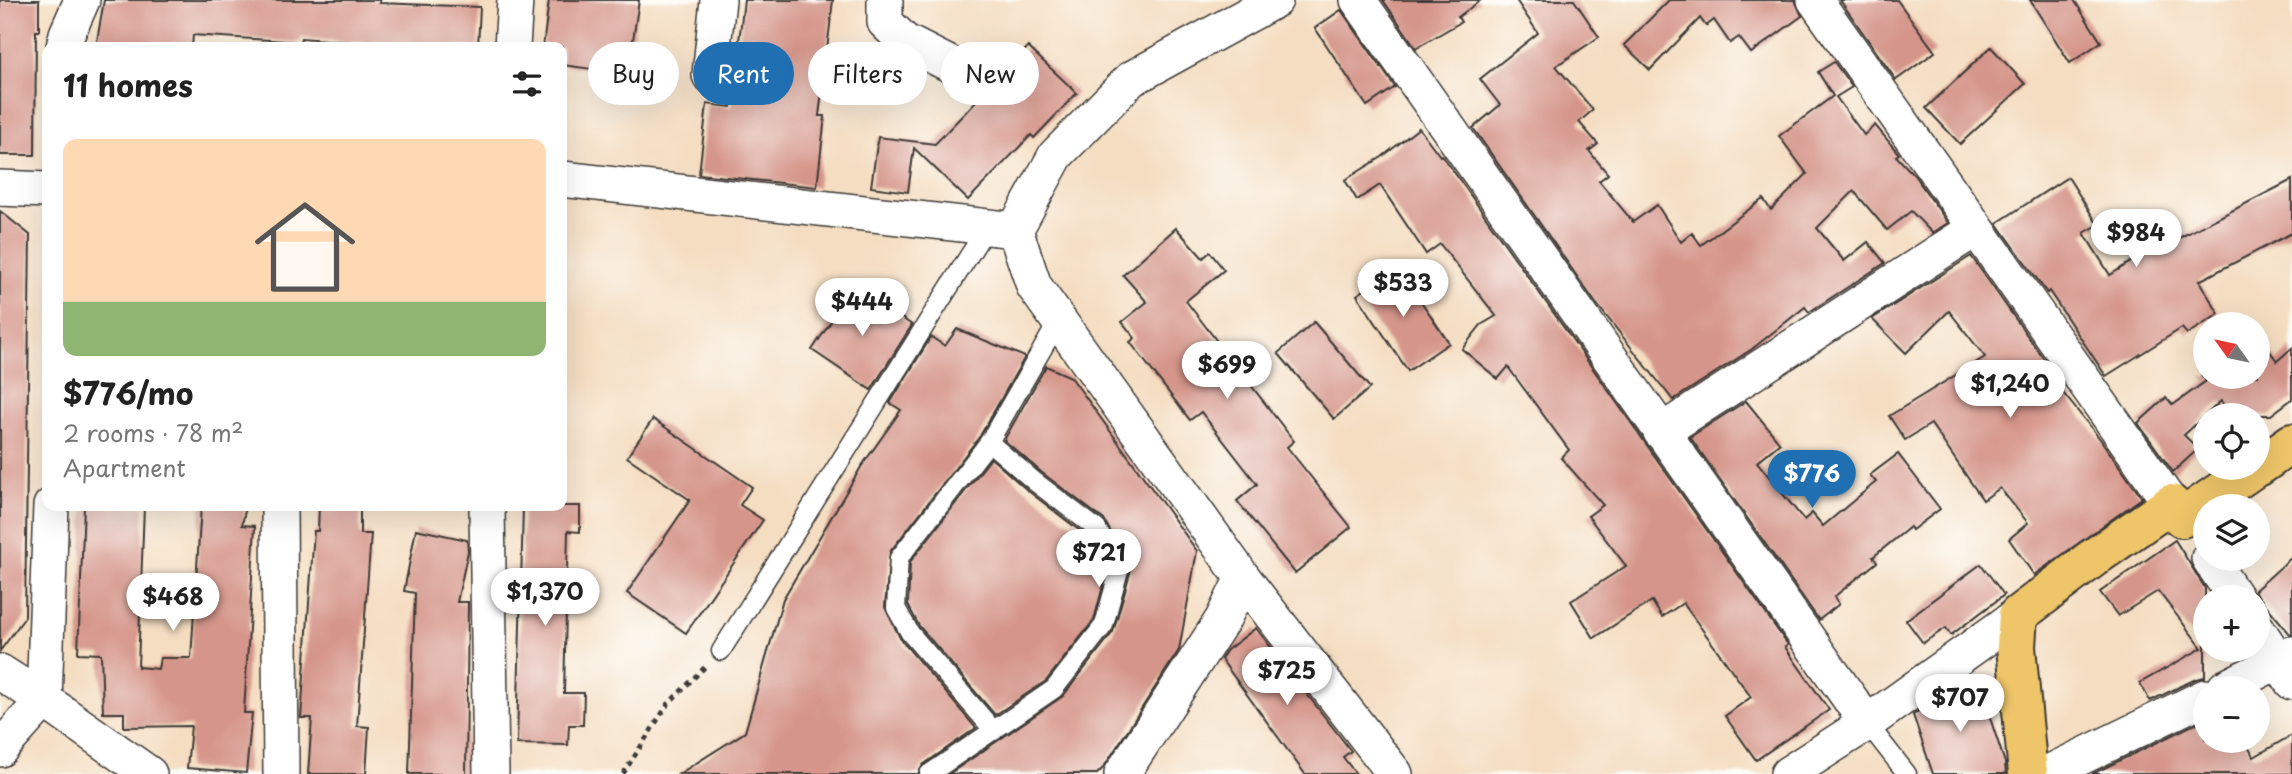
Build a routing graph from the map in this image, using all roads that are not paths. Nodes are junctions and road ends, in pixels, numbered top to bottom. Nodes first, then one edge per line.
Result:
1 (82, 0) edge
2 (515, 0) edge
3 (718, 0) edge
4 (885, 0) edge
5 (1275, 0) edge
6 (1359, 0) edge
7 (1815, 0) edge
8 (66, 42) edge
9 (512, 42) edge
10 (714, 42) edge
11 (941, 60) edge
12 (567, 180) edge
13 (0, 188) edge
14 (42, 190) edge
15 (1001, 229) junction
16 (1975, 229) junction
17 (1059, 320) junction
18 (1661, 432) junction
19 (989, 442) junction
20 (2292, 443) edge
21 (2270, 458) edge
22 (2233, 480) edge
23 (51, 511) edge
24 (279, 511) edge
25 (487, 511) edge
26 (2176, 511) junction
27 (2193, 535) edge
28 (1244, 578) junction
29 (2018, 615) junction
30 (2270, 644) edge
31 (721, 651) road end
32 (2288, 666) edge
33 (0, 671) edge
34 (2259, 676) edge
35 (44, 700) junction
36 (2193, 703) edge
37 (1867, 723) junction
38 (994, 730) junction
39 (0, 748) edge
40 (1392, 773) edge
41 (149, 774) edge
42 (281, 774) edge
43 (491, 774) edge
44 (929, 774) edge
45 (1122, 774) edge
46 (1788, 774) edge
47 (1907, 774) edge
48 (2028, 774) edge
49 (2046, 774) edge

1 - 8 street
2 - 9 street
3 - 10 street
4 - 11 street
5 - 15 street
6 - 18 street
7 - 16 street
12 - 15 street
13 - 14 street
15 - 17 street
15 - 31 lane
16 - 18 street
16 - 26 street
17 - 19 lane
17 - 28 street
18 - 37 street
19 - 38 lane
19 - 38 lane
20 - 21 main road
22 - 26 main road
23 - 35 street
24 - 42 street
25 - 43 street
26 - 27 street
26 - 29 main road
28 - 40 street
28 - 45 street
29 - 37 street
29 - 48 main road
30 - 32 street
32 - 34 street
33 - 35 street
35 - 39 street
35 - 41 street
36 - 49 street
37 - 46 street
37 - 47 lane
38 - 44 lane

